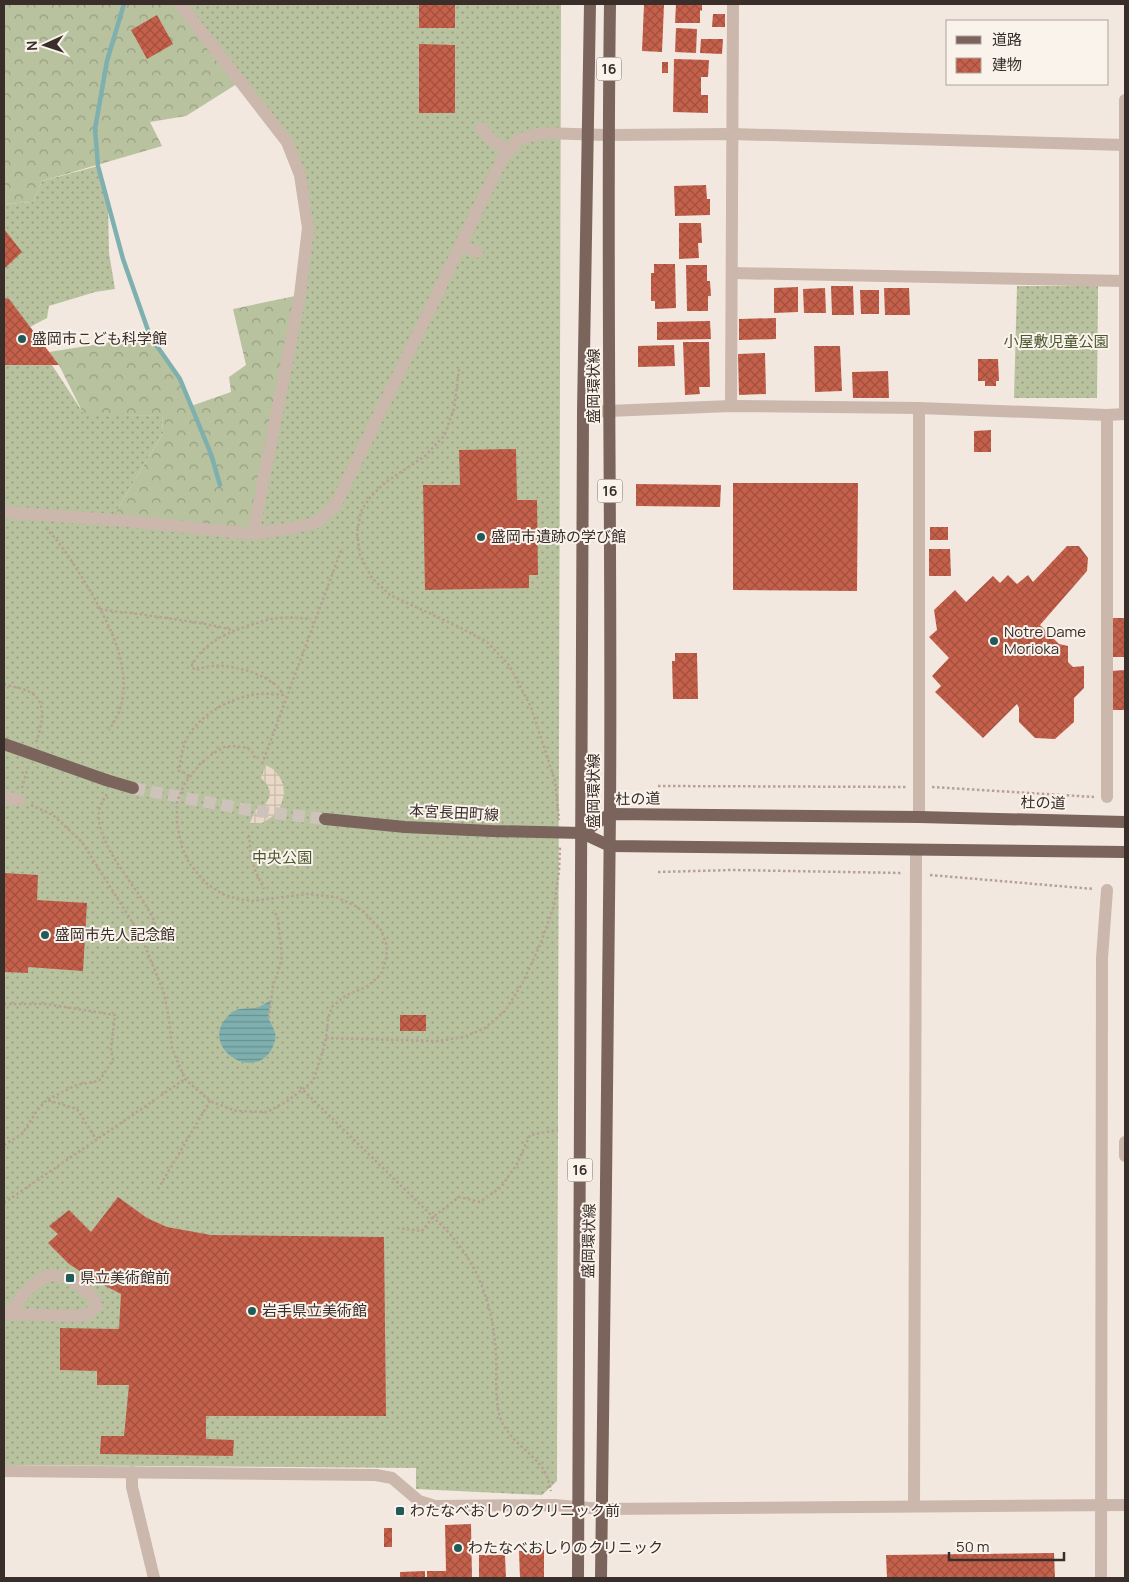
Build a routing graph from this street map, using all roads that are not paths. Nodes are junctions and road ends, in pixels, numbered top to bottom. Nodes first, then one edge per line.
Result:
1 (180, 4) edge
2 (590, 4) edge
3 (610, 4) edge
4 (733, 4) edge
5 (1125, 100) edge
6 (481, 128) dead end
7 (732, 134) junction
8 (588, 135) junction
9 (608, 135) junction
10 (1125, 145) edge
11 (509, 151) junction
12 (460, 245) junction
13 (477, 252) dead end
14 (732, 273) junction
15 (1125, 281) edge
16 (732, 406) junction
17 (919, 408) junction
18 (583, 412) junction
19 (610, 412) junction
20 (1125, 414) edge
21 (1107, 415) junction
22 (4, 512) edge
23 (252, 534) junction
24 (4, 744) edge
25 (133, 788) tunnel mouth
26 (4, 797) edge
27 (1107, 797) road end
28 (18, 800) road end
29 (610, 814) junction
30 (919, 817) junction
31 (324, 819) tunnel mouth
32 (1125, 822) edge
33 (582, 833) junction
34 (610, 846) junction
35 (916, 850) junction
36 (1125, 852) edge
37 (1108, 890) road end
38 (1125, 1142) edge
39 (1125, 1156) edge
40 (6, 1318) edge
41 (4, 1470) edge
42 (132, 1472) junction
43 (1102, 1505) junction
44 (1125, 1505) edge
45 (914, 1506) junction
46 (579, 1507) junction
47 (602, 1509) junction
48 (154, 1578) edge
49 (578, 1578) edge
50 (601, 1578) edge
51 (1100, 1578) edge

1 - 23 street
2 - 8 main road, 盛岡環状線 / 16
3 - 9 main road, 盛岡環状線 / 16
4 - 7 street
5 - 10 street
6 - 11 street
7 - 9 street
7 - 10 street
7 - 14 street
8 - 9 street
8 - 11 street
8 - 18 main road, 盛岡環状線 / 16
9 - 19 main road, 盛岡環状線 / 16
10 - 15 street
11 - 12 street
12 - 13 street
12 - 23 street
14 - 15 street
14 - 16 street
15 - 20 street
16 - 17 street
16 - 19 street
17 - 21 street
17 - 30 street
18 - 19 street
18 - 33 main road, 盛岡環状線 / 16
19 - 29 main road, 盛岡環状線 / 16
20 - 21 street
21 - 27 street
22 - 23 street
24 - 25 main road, bridge
26 - 28 street
29 - 30 main road, 杜の道
29 - 33 main road, 杜の道
29 - 34 main road, 盛岡環状線 / 16
30 - 32 main road, 杜の道
31 - 33 main road, 本宮長田町線
33 - 34 main road
33 - 46 main road, 盛岡環状線 / 16
34 - 35 main road
34 - 47 main road, 盛岡環状線 / 16
35 - 36 main road
35 - 45 street
37 - 43 street
38 - 39 street
40 - 40 street
41 - 42 street
42 - 46 street
42 - 48 street
43 - 44 street
43 - 45 street
43 - 51 street
45 - 47 street
46 - 47 street
46 - 49 main road, 盛岡環状線 / 16
47 - 50 main road, 盛岡環状線 / 16

